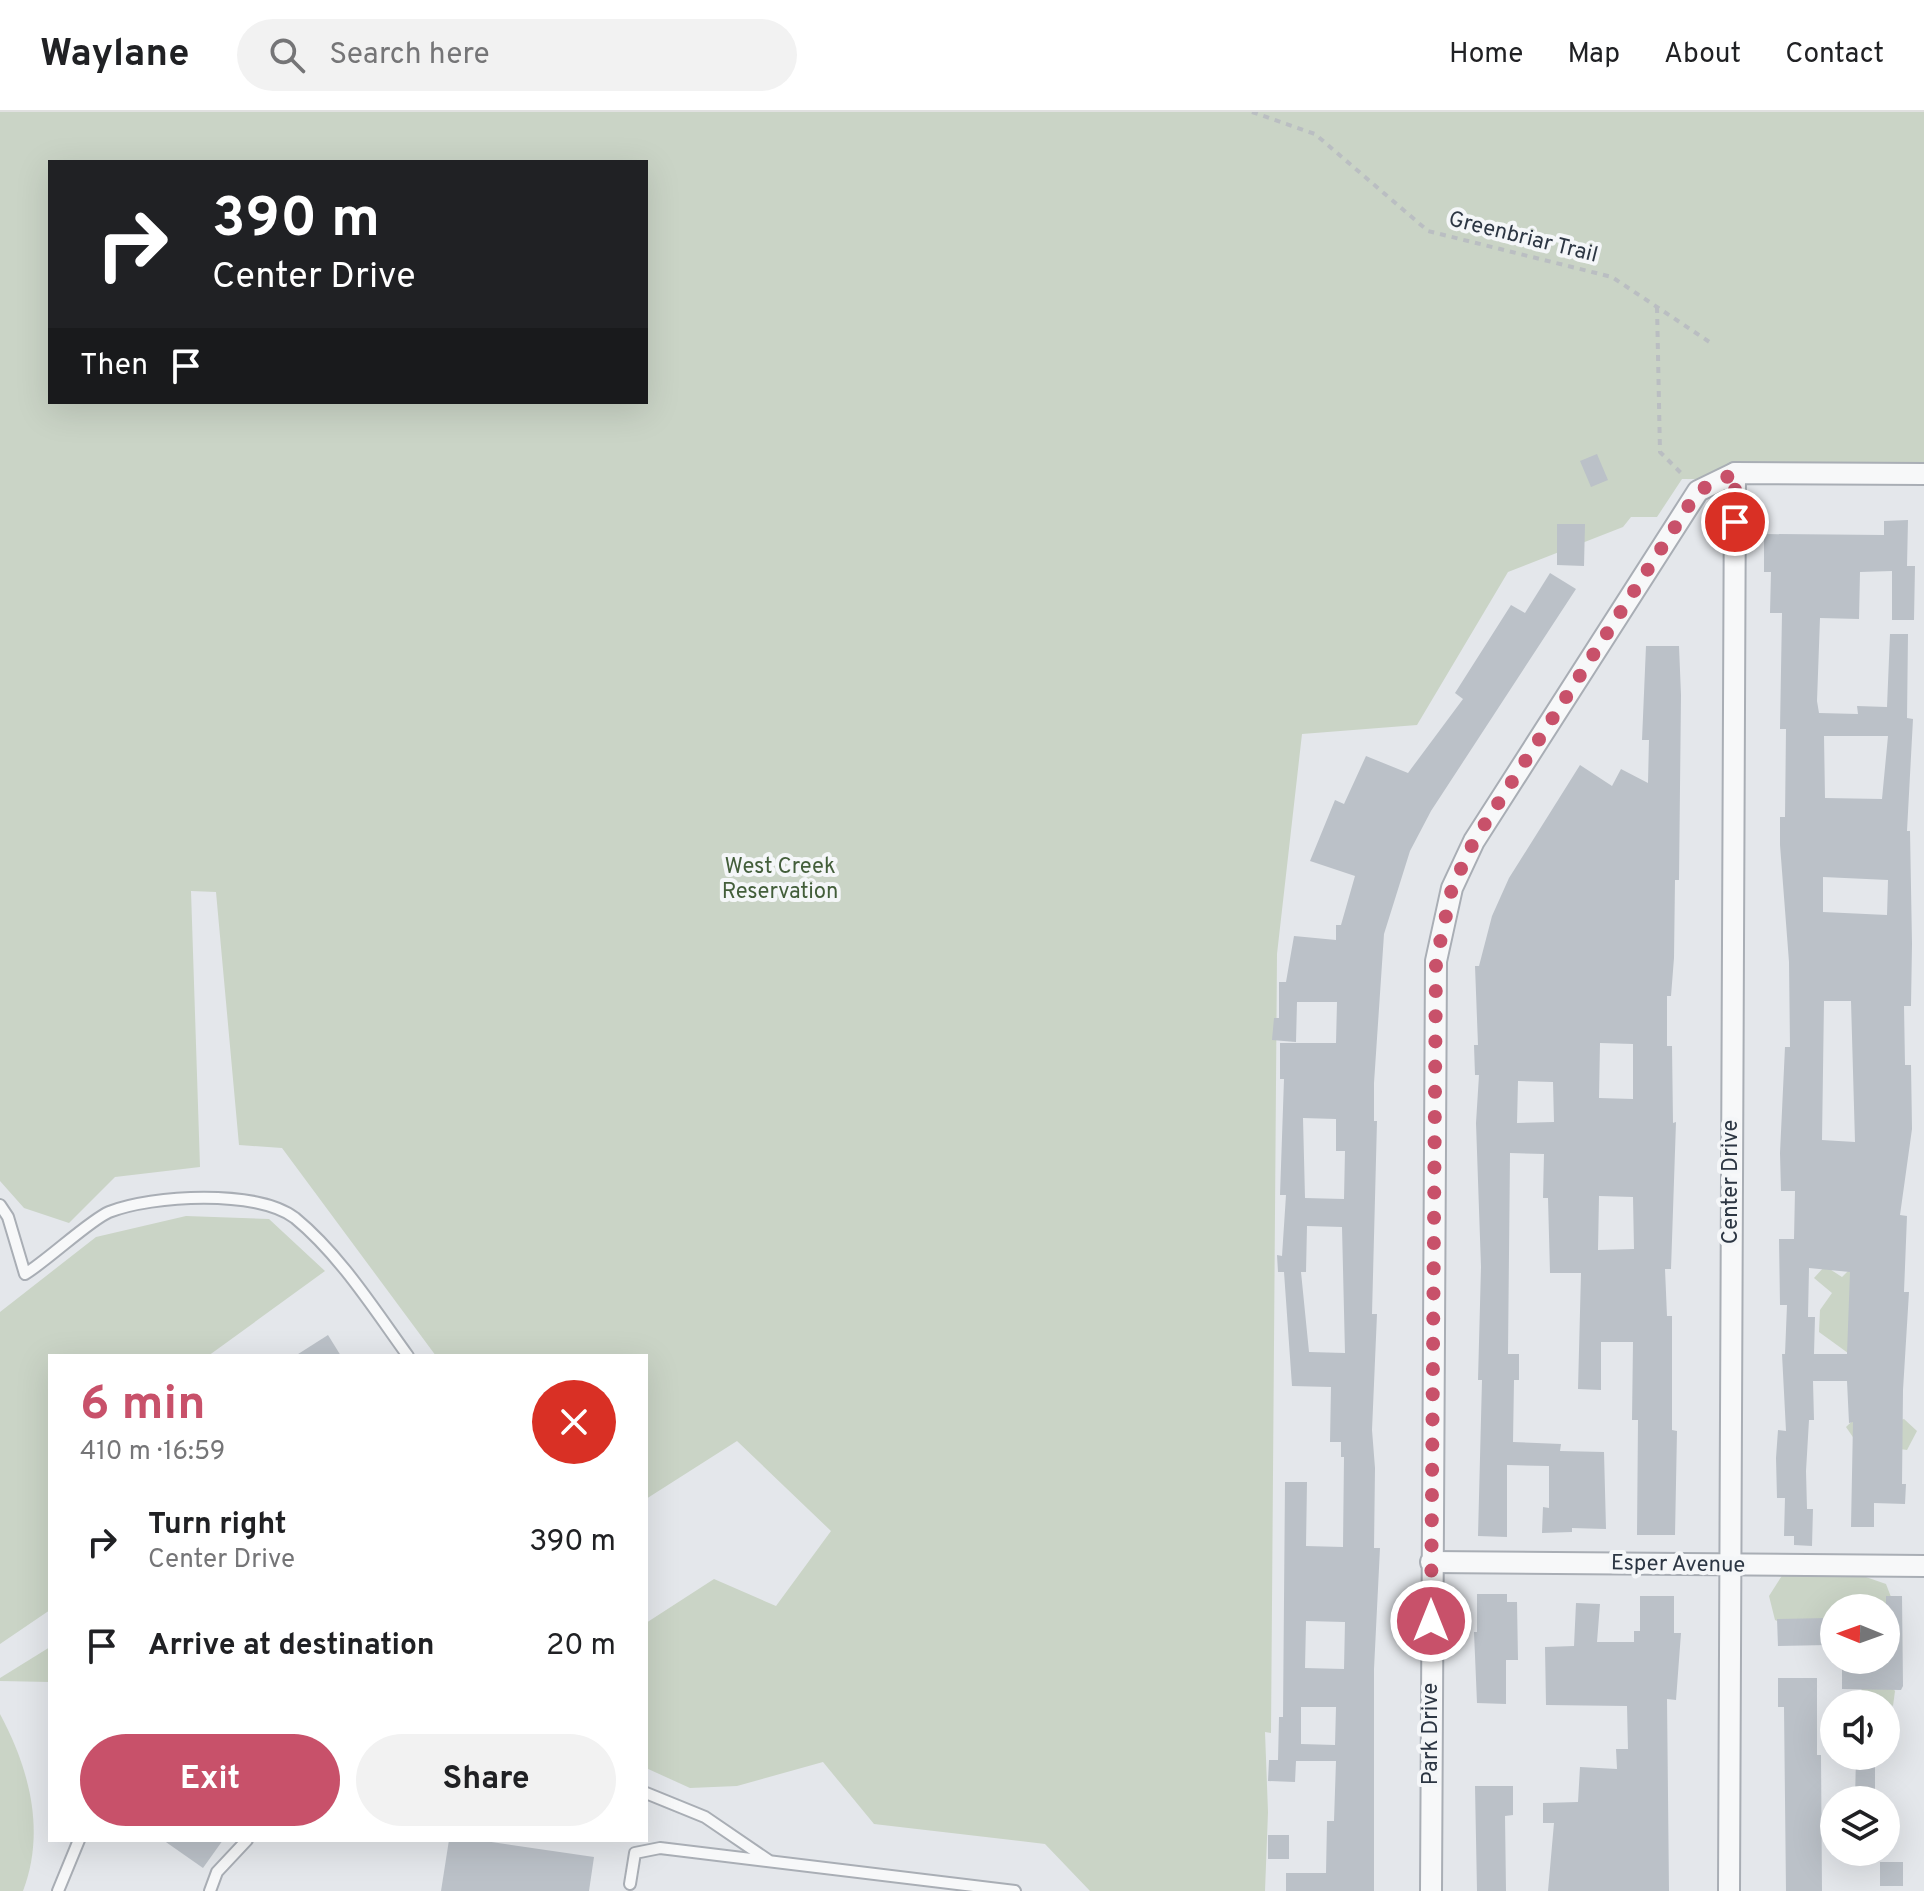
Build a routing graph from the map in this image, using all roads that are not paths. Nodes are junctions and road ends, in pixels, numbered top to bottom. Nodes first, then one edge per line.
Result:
1 (1735, 473) junction
2 (1924, 474) edge
3 (0, 1205) edge
4 (407, 1354) edge
5 (1431, 1562) junction
6 (1924, 1566) edge
7 (1730, 1567) junction
8 (648, 1794) edge
9 (78, 1842) edge
10 (245, 1842) edge
11 (769, 1861) junction
12 (630, 1884) dead end
13 (58, 1891) edge
14 (210, 1891) edge
15 (1015, 1891) edge
16 (1431, 1891) edge
17 (1729, 1891) edge

1 - 2 street
1 - 5 street, Park Drive
1 - 7 street, Center Drive
3 - 4 lane
5 - 7 street, Esper Avenue
5 - 16 street, Park Drive
6 - 7 street, Esper Avenue
7 - 17 street, Center Drive
8 - 11 lane
9 - 13 lane
10 - 14 lane
11 - 12 lane
11 - 15 lane

